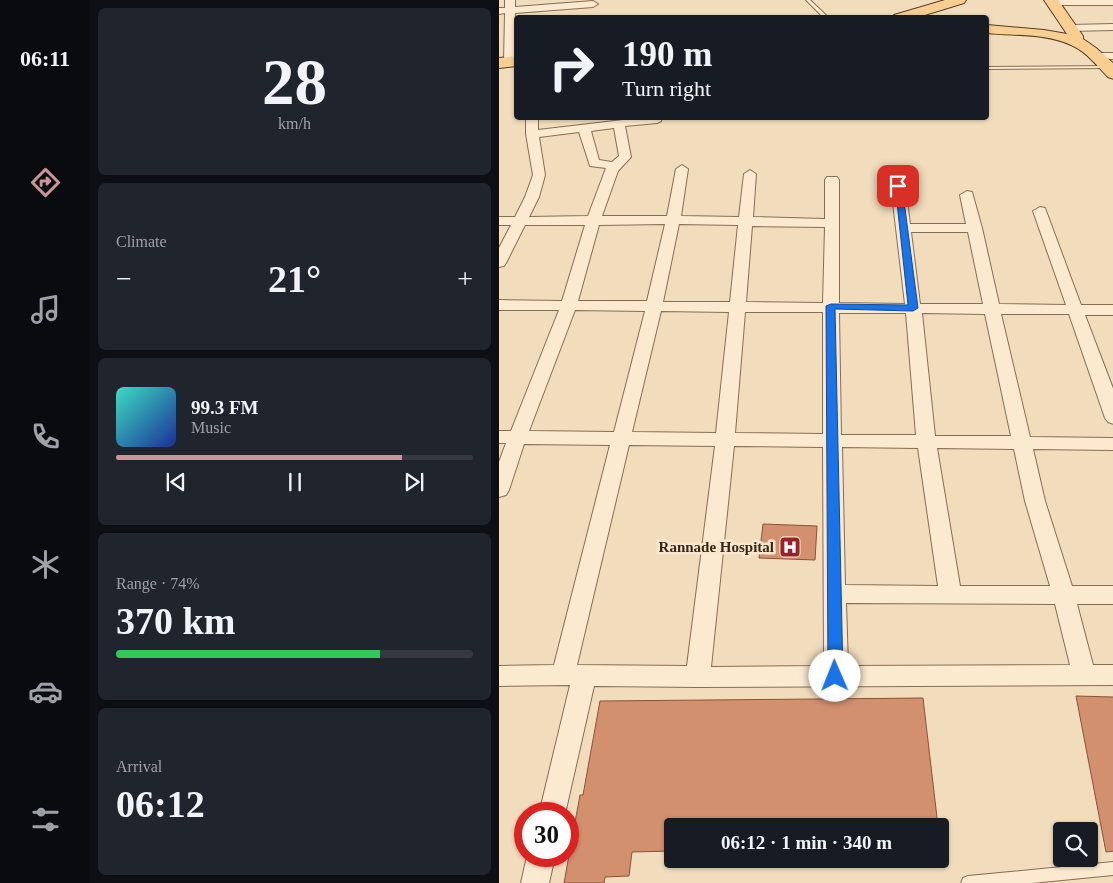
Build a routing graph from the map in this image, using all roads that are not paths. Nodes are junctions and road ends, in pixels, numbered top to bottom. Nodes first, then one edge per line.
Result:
1 (808, 0) edge
2 (959, 0) edge
3 (1052, 2) edge
4 (1113, 2) edge
5 (593, 5) edge
6 (506, 7) edge
7 (824, 15) edge
8 (909, 15) edge
9 (1113, 27) edge
10 (989, 29) edge
11 (1073, 34) junction
12 (513, 42) edge
13 (508, 62) edge
14 (1108, 63) edge
15 (989, 68) edge
16 (532, 120) edge
17 (649, 120) edge
18 (599, 122) edge
19 (619, 124) junction
20 (584, 128) junction
21 (532, 134) junction
22 (616, 166) junction
23 (682, 169) dead end
24 (750, 174) dead end
25 (832, 180) dead end
26 (898, 186) dead end
27 (967, 195) dead end
28 (1040, 211) dead end
29 (673, 220) junction
30 (499, 221) edge
31 (519, 221) junction
32 (593, 222) junction
33 (745, 222) junction
34 (830, 223) junction
35 (903, 228) junction
36 (975, 228) junction
37 (499, 263) edge
38 (499, 305) edge
39 (569, 305) junction
40 (653, 306) junction
41 (738, 306) junction
42 (831, 306) junction
43 (913, 308) junction
44 (993, 308) junction
45 (1076, 310) junction
46 (1113, 310) edge
47 (1113, 418) edge
48 (508, 438) edge
49 (620, 438) junction
50 (725, 439) junction
51 (832, 440) junction
52 (927, 442) junction
53 (1022, 443) junction
54 (1113, 444) edge
55 (499, 490) edge
56 (834, 594) junction
57 (950, 594) junction
58 (1064, 595) junction
59 (1113, 595) edge
60 (1113, 674) edge
61 (573, 675) junction
62 (1085, 675) junction
63 (499, 676) edge
64 (835, 676) junction
65 (698, 677) junction
66 (553, 802) edge
67 (539, 867) edge
68 (1113, 868) edge
69 (535, 883) edge
70 (968, 883) edge

1 - 7 lane
2 - 8 main road
3 - 4 street
3 - 11 main road
5 - 6 street
6 - 12 street
9 - 11 street
10 - 11 main road
11 - 14 main road
12 - 13 street
14 - 15 lane
16 - 21 street
17 - 19 street
18 - 19 street
18 - 20 street
19 - 22 street
20 - 21 street
20 - 22 street
21 - 31 street
22 - 32 street
23 - 29 street
24 - 33 street
25 - 34 street
26 - 35 street
27 - 36 street
28 - 45 street
29 - 32 street
29 - 33 street
29 - 40 street
30 - 31 street
31 - 32 street
31 - 37 street
32 - 39 street
33 - 34 street
33 - 41 street
34 - 42 street
35 - 36 street
35 - 43 street
36 - 44 street
38 - 39 street
39 - 40 street
39 - 48 street
40 - 41 street
40 - 49 street
41 - 42 street
41 - 50 street
42 - 43 street
42 - 51 street
43 - 44 street
43 - 52 street
44 - 45 street
44 - 53 street
45 - 46 street
45 - 47 street
48 - 49 street
48 - 55 street
49 - 50 street
49 - 61 street
50 - 51 street
50 - 65 street
51 - 52 street
51 - 56 street
52 - 53 street
52 - 57 street
53 - 54 street
53 - 58 street
56 - 57 street
56 - 64 street
57 - 58 street
58 - 59 street
58 - 62 street
60 - 62 street
61 - 63 street
61 - 65 street
61 - 66 street
62 - 64 street
64 - 65 street
67 - 69 street
68 - 70 lane

